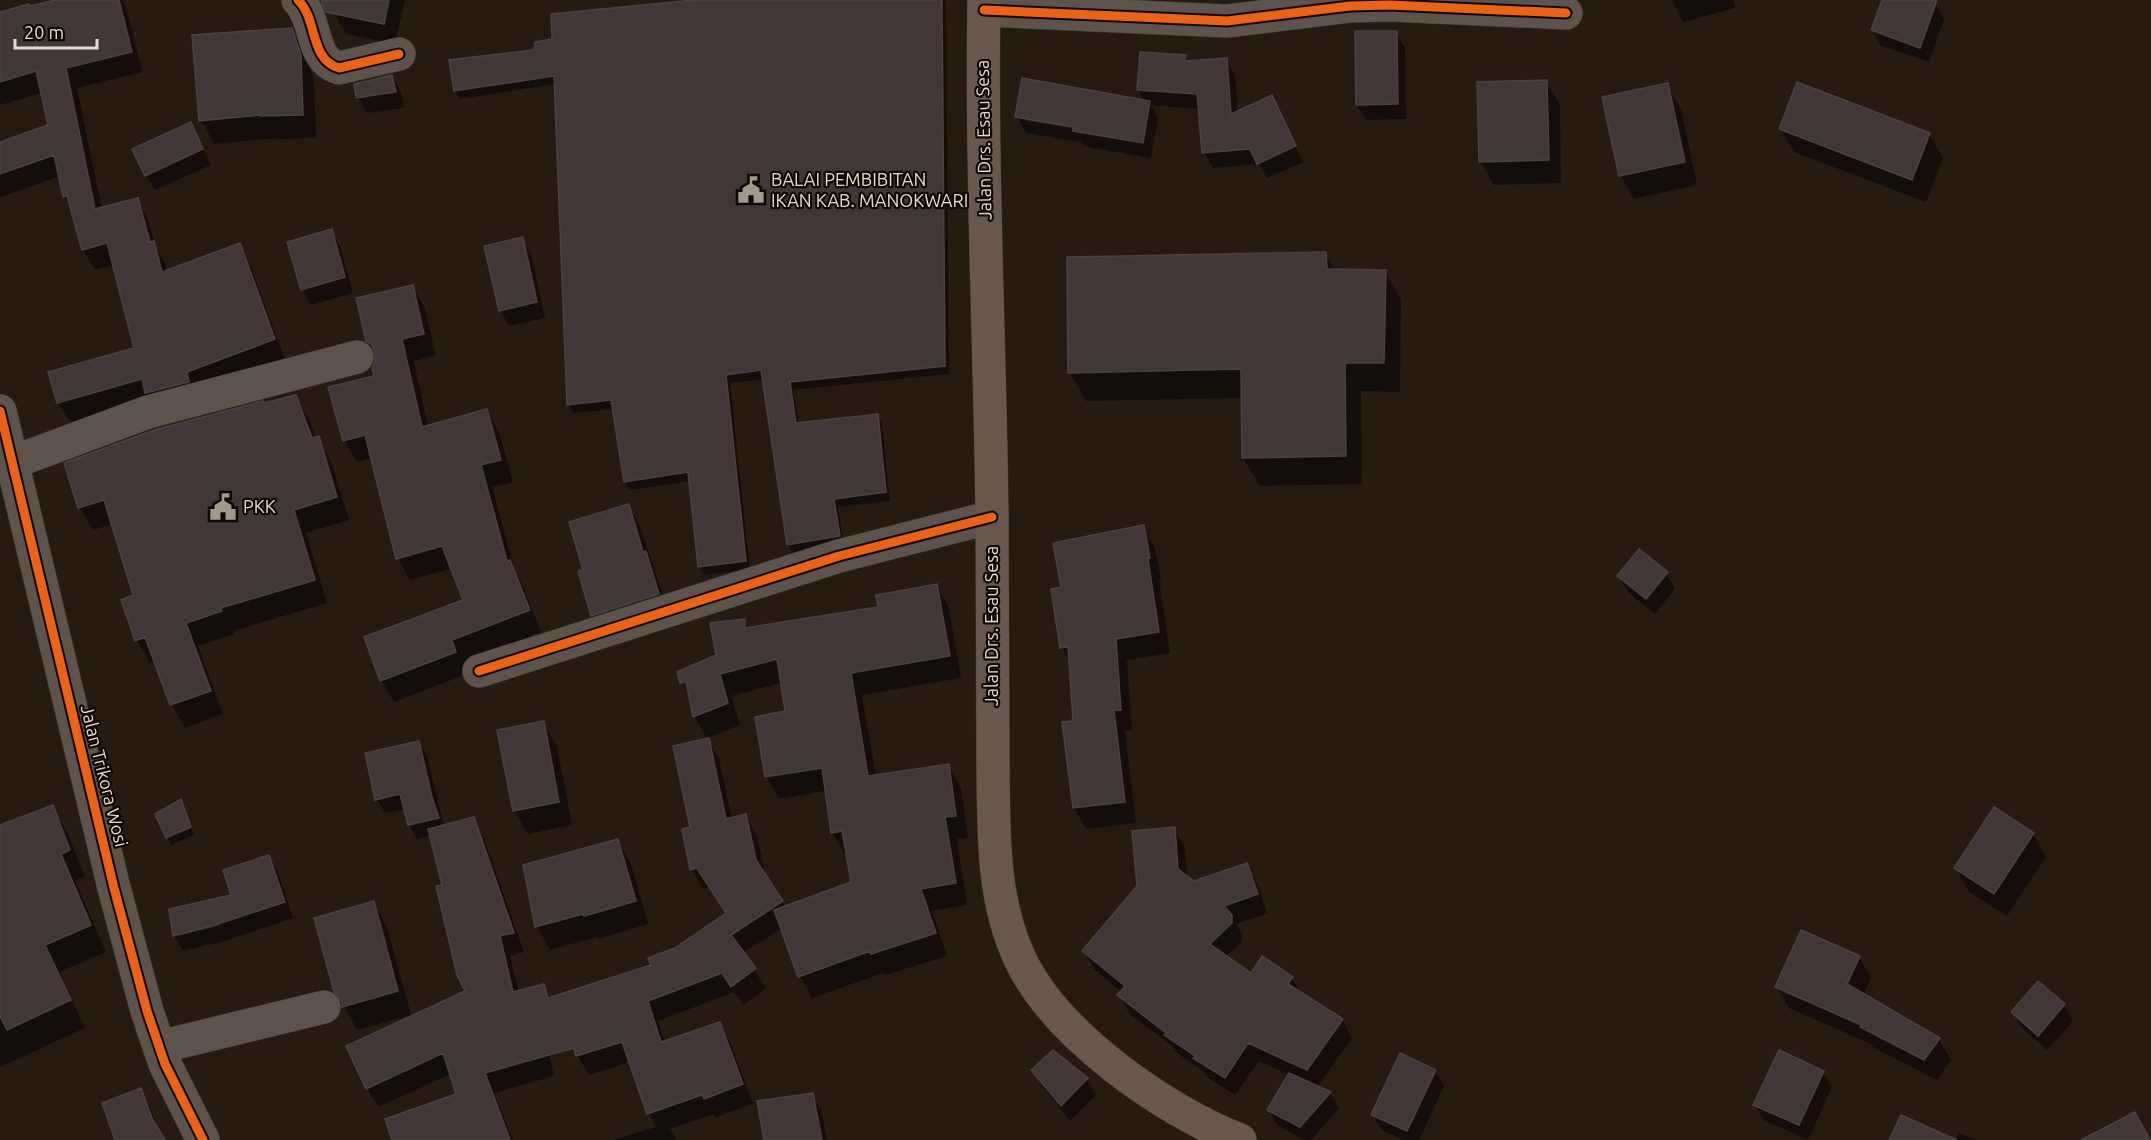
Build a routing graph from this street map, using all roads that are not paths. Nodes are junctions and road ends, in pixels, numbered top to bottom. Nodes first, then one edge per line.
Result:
1 (298, 0) edge
2 (984, 5) edge
3 (1566, 13) dead end
4 (399, 54) dead end
5 (357, 357) dead end
6 (0, 411) edge
7 (11, 462) junction
8 (992, 517) junction
9 (479, 671) dead end
10 (324, 1007) dead end
11 (159, 1047) junction
12 (203, 1140) edge
13 (1240, 1140) edge

1 - 4 street
2 - 3 street
2 - 8 highway, Jalan Drs. Esau Sesa
5 - 7 street
6 - 7 street, Jalan Trikora Wosi
7 - 11 street, Jalan Trikora Wosi
8 - 9 street
8 - 13 highway, Jalan Drs. Esau Sesa
10 - 11 street
11 - 12 street, Jalan Trikora Wosi

